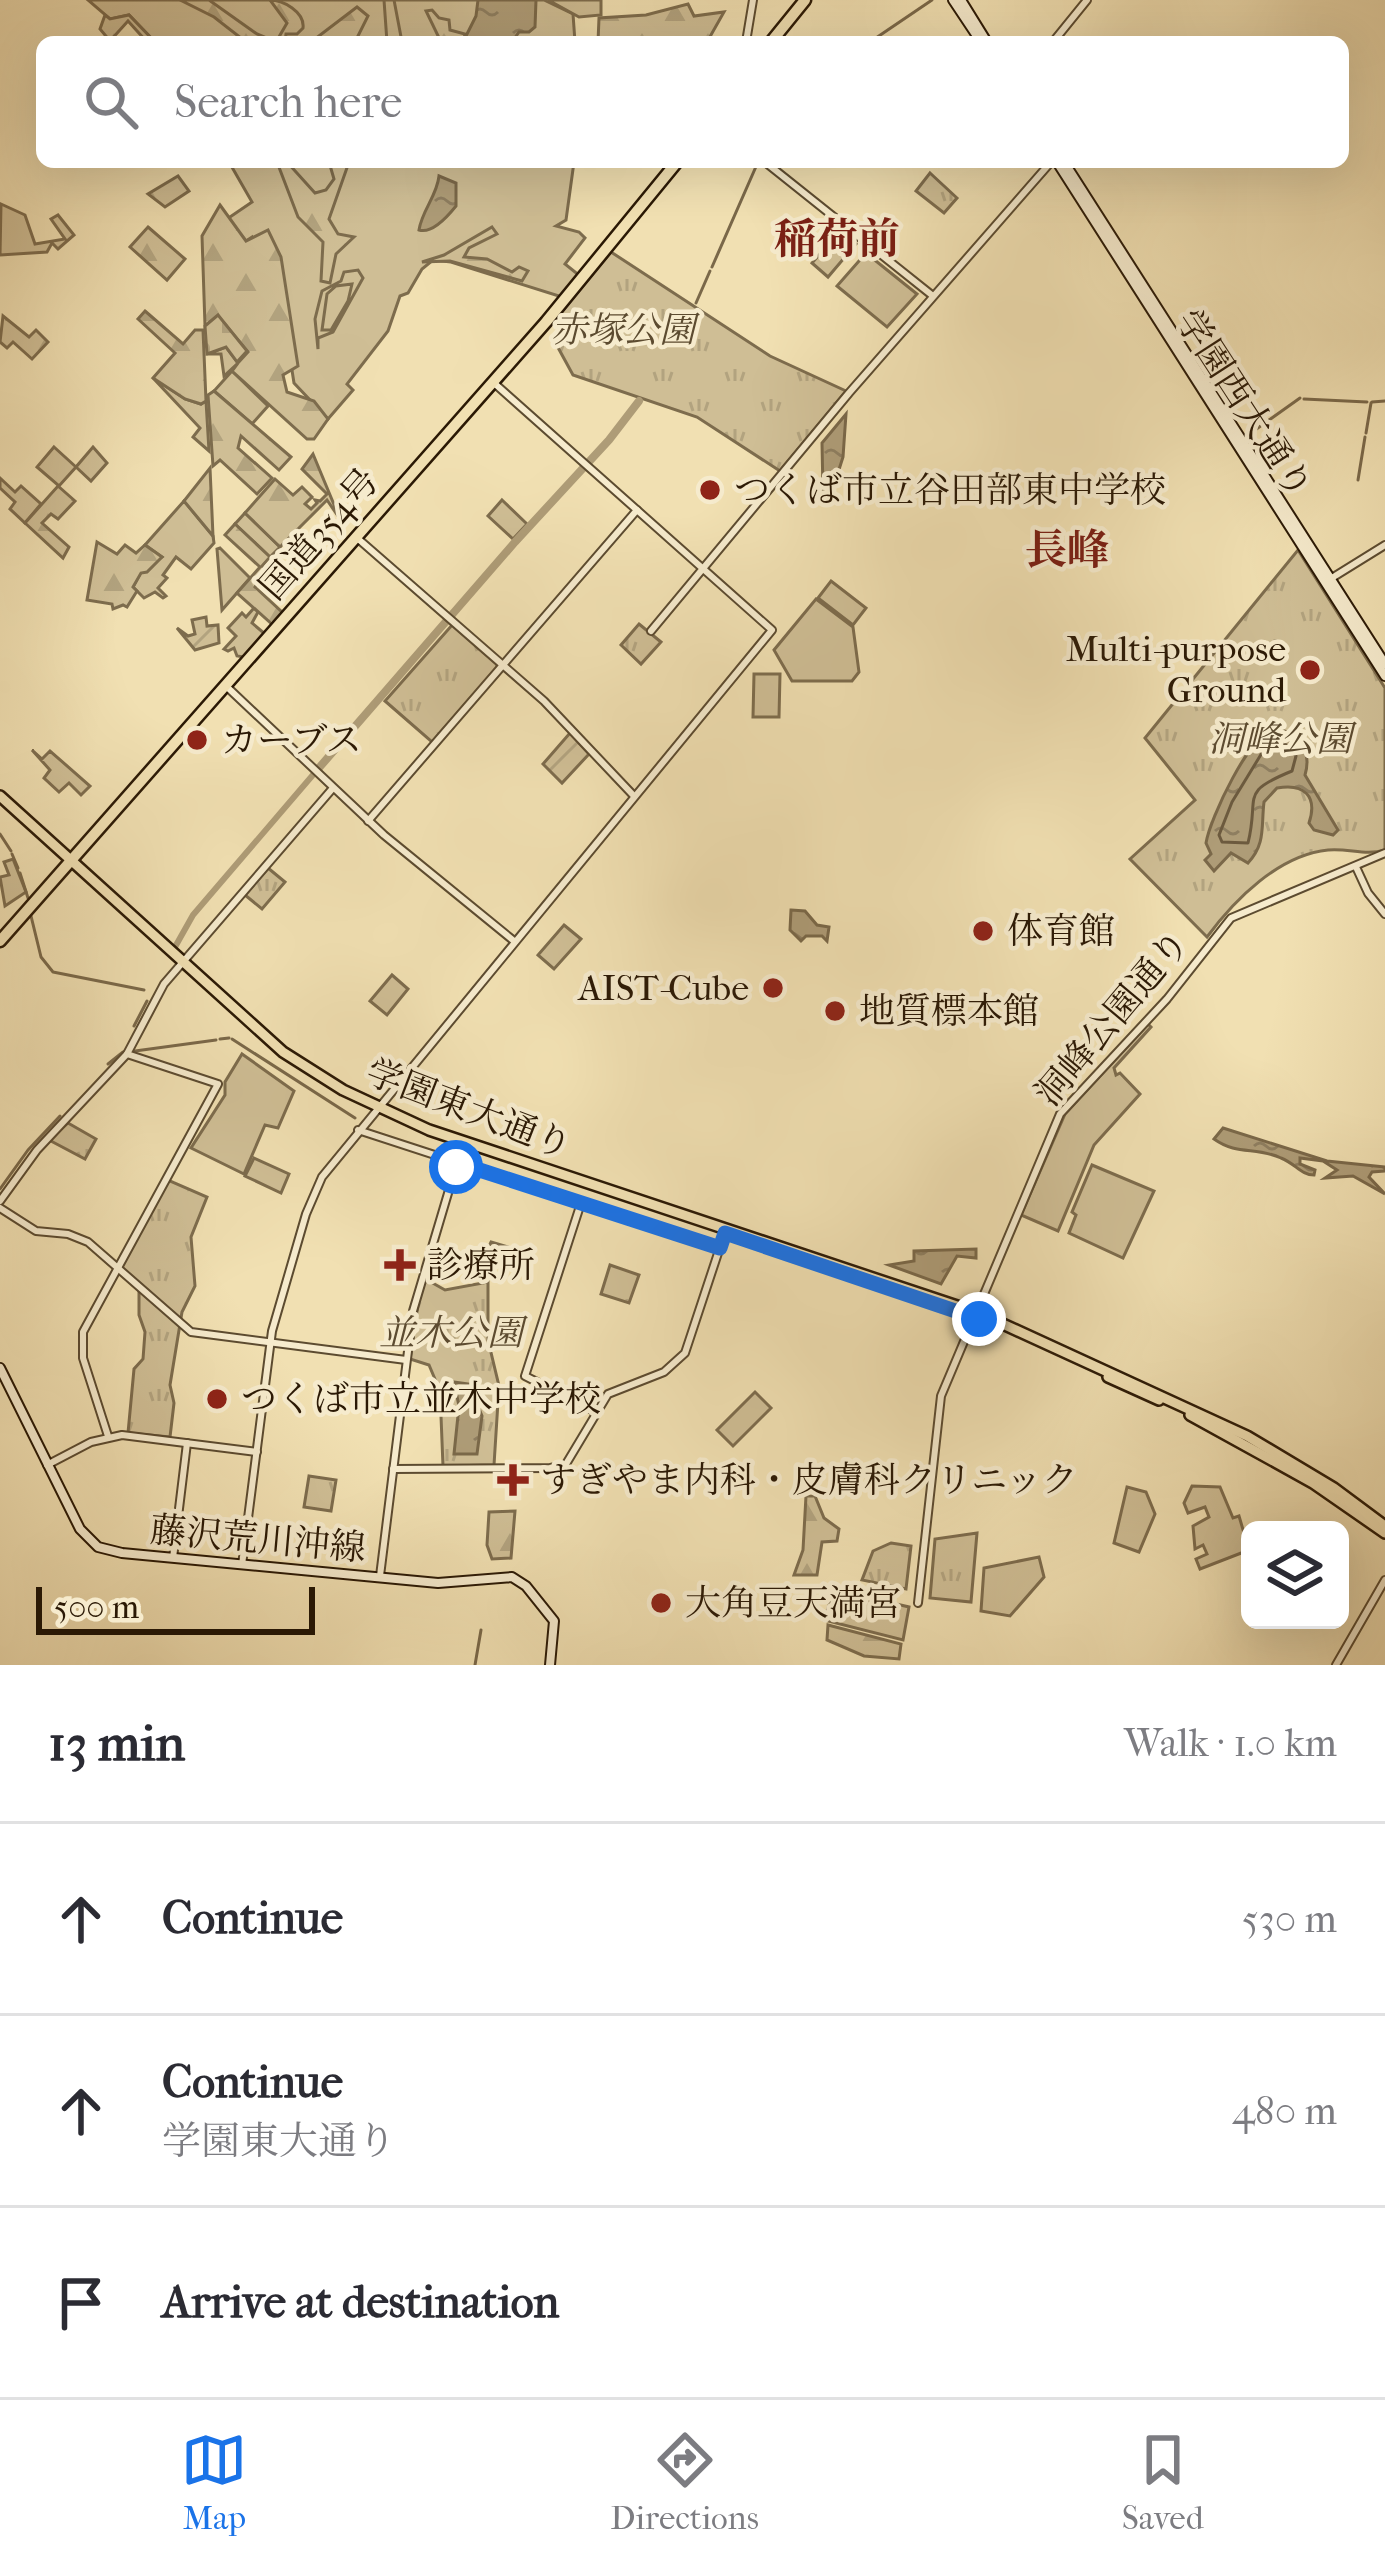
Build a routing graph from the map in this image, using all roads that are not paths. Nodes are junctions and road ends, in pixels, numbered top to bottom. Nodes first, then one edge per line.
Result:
1 (754, 0) edge
2 (805, 0) edge
3 (957, 0) edge
4 (1088, 0) edge
5 (747, 36) edge
6 (777, 36) edge
7 (980, 36) edge
8 (1057, 36) edge
9 (671, 168) edge
10 (773, 168) edge
11 (1051, 168) edge
12 (1061, 168) edge
13 (933, 296) junction
14 (494, 383) junction
15 (637, 510) junction
16 (356, 537) junction
17 (1385, 545) edge
18 (704, 568) junction
19 (1328, 581) junction
20 (651, 631) dead end
21 (1385, 664) edge
22 (503, 665) junction
23 (1385, 676) edge
24 (226, 686) junction
25 (333, 788) junction
26 (634, 796) junction
27 (0, 800) edge
28 (368, 821) junction
29 (1385, 853) edge
30 (69, 863) junction
31 (1355, 865) junction
32 (1385, 914) edge
33 (0, 941) edge
34 (514, 941) junction
35 (180, 965) junction
36 (128, 1054) junction
37 (374, 1110) junction
38 (358, 1130) junction
39 (458, 1163) junction
40 (581, 1203) junction
41 (0, 1204) edge
42 (726, 1230) junction
43 (720, 1248) junction
44 (117, 1268) junction
45 (974, 1314) junction
46 (270, 1344) junction
47 (406, 1360) junction
48 (0, 1368) edge
49 (594, 1412) junction
50 (109, 1436) junction
51 (187, 1443) junction
52 (256, 1452) junction
53 (47, 1465) junction
54 (393, 1468) junction
55 (1385, 1530) edge
56 (173, 1558) junction
57 (242, 1565) junction
58 (380, 1578) junction
59 (1385, 1580) edge
60 (918, 1604) dead end
61 (550, 1665) edge
62 (1336, 1665) edge

1 - 5 street
2 - 6 highway
3 - 7 main road
4 - 8 street
9 - 14 highway, 国道354号
10 - 13 street
11 - 13 street
12 - 19 main road, 学園西大通り
13 - 18 street
14 - 15 street
14 - 16 highway, 国道354号
15 - 18 street
15 - 22 street
16 - 22 street
16 - 24 highway, 国道354号
17 - 19 street
18 - 20 street
18 - 26 street
19 - 21 main road, 学園西大通り
19 - 23 main road, 学園西大通り
22 - 26 street
22 - 28 street
24 - 25 street
24 - 30 highway, 国道354号
25 - 28 street
25 - 35 street
26 - 34 street
27 - 30 main road, 学園東大通り
28 - 34 street
29 - 31 street, 洞峰公園通り
30 - 33 highway, 国道354号
30 - 35 main road, 学園東大通り
31 - 32 street
31 - 45 street, 洞峰公園通り
34 - 37 street
35 - 36 street
35 - 37 main road, 学園東大通り
36 - 41 street
36 - 44 street
37 - 38 street
37 - 42 main road, 学園東大通り
38 - 39 street
38 - 46 street
39 - 40 street
39 - 47 street
40 - 43 street
40 - 49 street
41 - 44 street
42 - 43 street
42 - 45 main road, 学園東大通り
43 - 49 street
44 - 46 street
44 - 50 street
45 - 55 main road, 学園東大通り
45 - 60 street, 洞峰公園通り
46 - 47 street
46 - 52 street
47 - 54 street
48 - 53 main road, 藤沢荒川沖線
49 - 54 street
50 - 51 street
50 - 53 street
51 - 52 street
51 - 56 street
52 - 57 street
53 - 56 main road, 藤沢荒川沖線
54 - 58 street
56 - 57 main road, 藤沢荒川沖線
57 - 58 main road, 藤沢荒川沖線
58 - 61 main road, 藤沢荒川沖線
59 - 62 street

